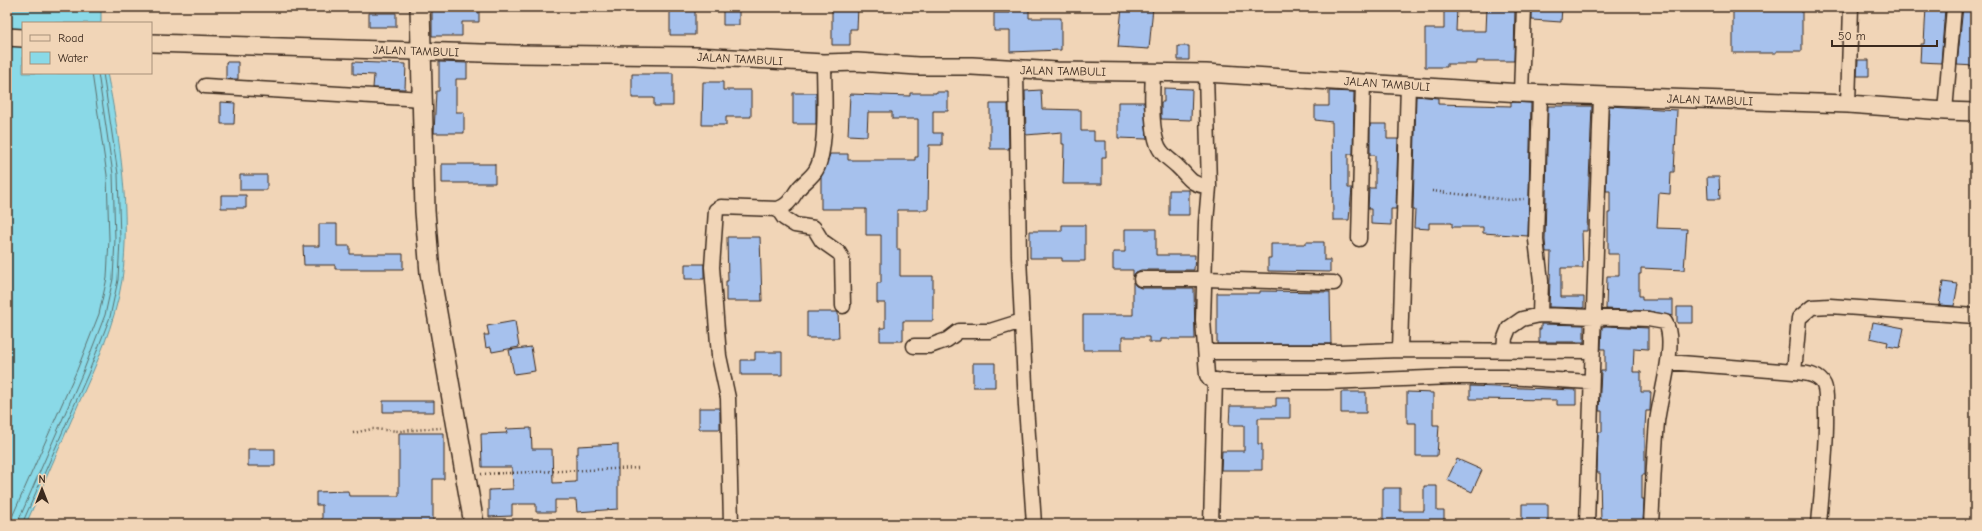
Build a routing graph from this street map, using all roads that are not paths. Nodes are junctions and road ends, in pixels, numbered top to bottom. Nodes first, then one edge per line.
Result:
1 (420, 7) edge
2 (1524, 7) edge
3 (1851, 7) edge
4 (1954, 7) edge
5 (7, 37) edge
6 (22, 38) edge
7 (152, 43) edge
8 (420, 51) junction
9 (824, 63) junction
10 (1016, 70) junction
11 (1153, 72) junction
12 (1206, 73) junction
13 (1363, 82) junction
14 (1408, 85) junction
15 (205, 86) dead end
16 (1521, 94) junction
17 (1540, 94) junction
18 (1601, 96) junction
19 (423, 99) junction
20 (1848, 104) junction
21 (1945, 111) junction
22 (1975, 112) edge
23 (1209, 187) junction
24 (778, 208) junction
25 (1359, 239) dead end
26 (1141, 279) dead end
27 (1205, 279) junction
28 (1334, 282) dead end
29 (842, 306) dead end
30 (1540, 316) junction
31 (1975, 316) edge
32 (1594, 317) junction
33 (1022, 321) junction
34 (914, 346) dead end
35 (1400, 350) junction
36 (1504, 350) junction
37 (1592, 351) junction
38 (1206, 352) junction
39 (1668, 362) junction
40 (1794, 372) junction
41 (1215, 380) junction
42 (1591, 382) junction
43 (474, 524) edge
44 (732, 524) edge
45 (1034, 524) edge
46 (1211, 524) edge
47 (1587, 524) edge
48 (1651, 524) edge
49 (1820, 524) edge

1 - 8 main road
2 - 16 street
3 - 20 street
4 - 21 street
5 - 6 street
7 - 8 street, JALAN TAMBULI
8 - 9 street, JALAN TAMBULI
8 - 19 main road
9 - 10 street, JALAN TAMBULI
9 - 24 street
10 - 11 street, JALAN TAMBULI
10 - 33 street
11 - 12 street, JALAN TAMBULI
11 - 23 street
12 - 13 street, JALAN TAMBULI
12 - 23 street
13 - 14 street, JALAN TAMBULI
13 - 25 street
14 - 16 street, JALAN TAMBULI
14 - 35 street
15 - 19 street
16 - 17 street, JALAN TAMBULI
17 - 18 street, JALAN TAMBULI
17 - 30 street
18 - 20 street, JALAN TAMBULI
18 - 32 street
19 - 43 main road
20 - 21 street, JALAN TAMBULI
21 - 22 street, JALAN TAMBULI
23 - 27 street
24 - 29 street
24 - 44 street
26 - 27 street
27 - 28 street
27 - 38 street
30 - 32 street
30 - 36 street
31 - 40 street
32 - 37 street
32 - 39 street
33 - 34 street
33 - 45 street
35 - 36 street
35 - 38 street
36 - 37 street
37 - 42 street
38 - 41 street
39 - 40 street
39 - 48 street
40 - 49 street
41 - 42 street
41 - 46 street
42 - 47 street

